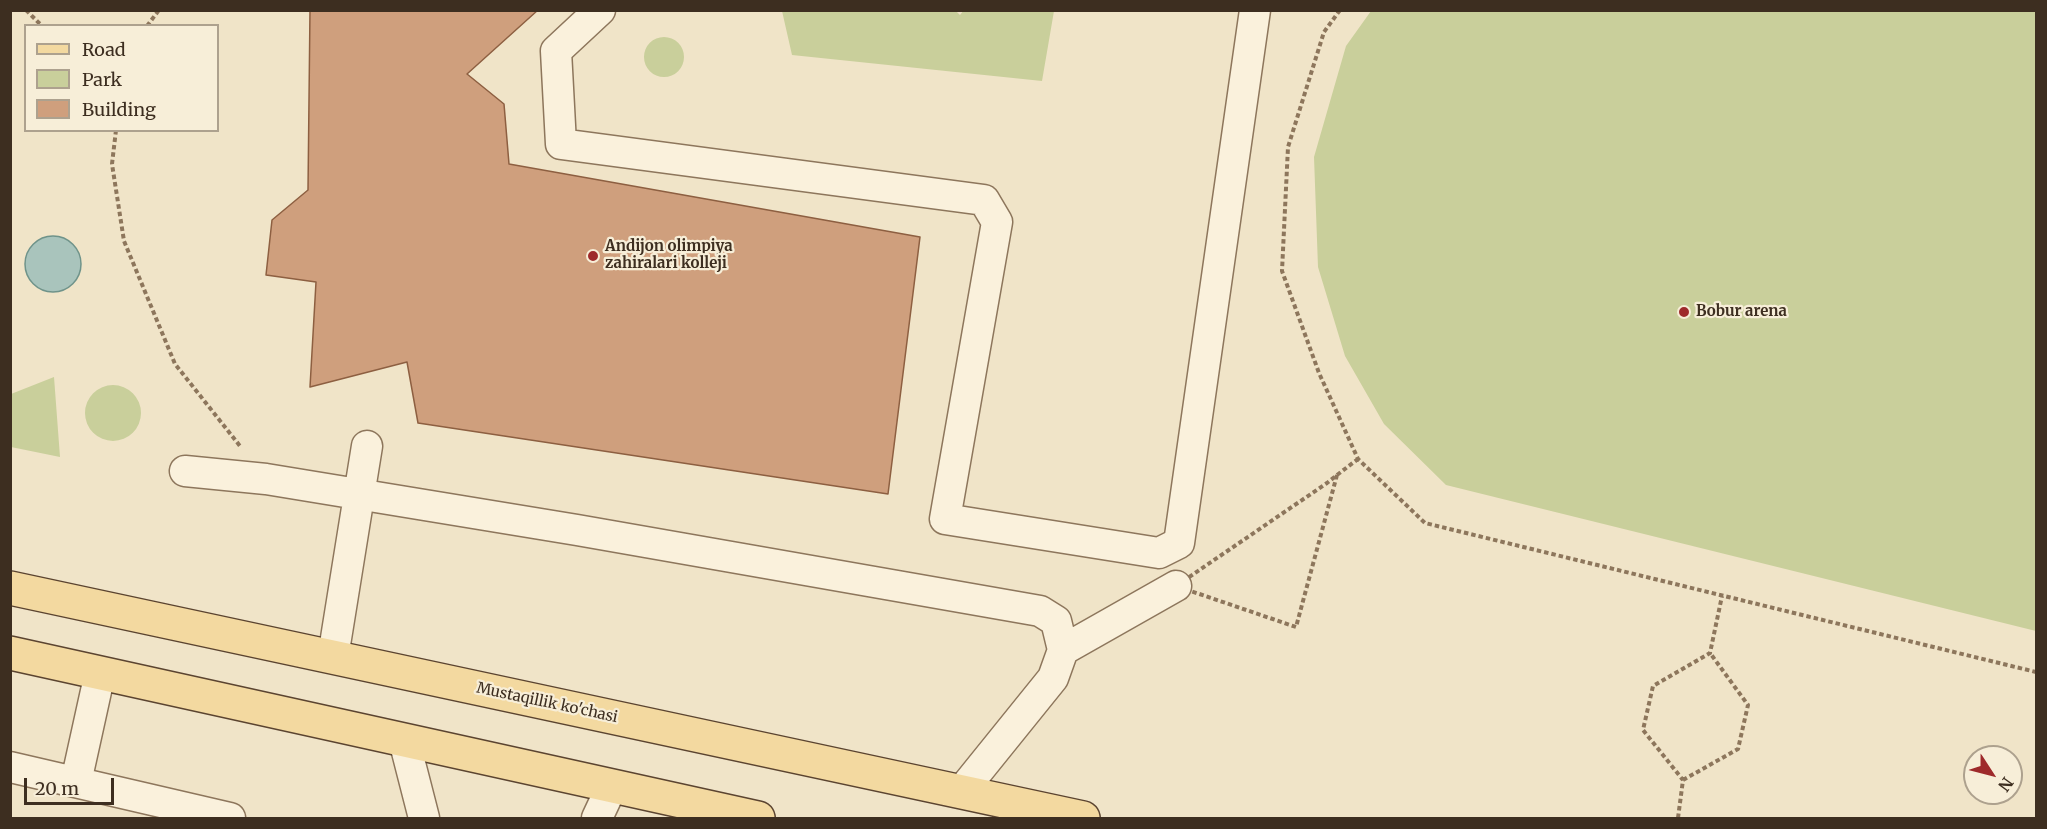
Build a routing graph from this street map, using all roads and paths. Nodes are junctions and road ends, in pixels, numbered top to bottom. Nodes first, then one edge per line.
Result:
1 (26, 10) edge
2 (159, 10) edge
3 (600, 10) edge
4 (1254, 10) edge
5 (1340, 10) edge
6 (40, 24) edge
7 (148, 24) edge
8 (116, 132) edge
9 (367, 446) dead end
10 (1358, 459) junction
11 (185, 471) dead end
12 (1337, 475) junction
13 (266, 479) junction
14 (359, 496) junction
15 (1176, 586) junction
16 (10, 588) edge
17 (1722, 596) junction
18 (1063, 650) junction
19 (10, 653) edge
20 (1710, 653) junction
21 (333, 657) junction
22 (2037, 672) edge
23 (100, 673) junction
24 (404, 740) junction
25 (10, 767) edge
26 (1683, 780) junction
27 (76, 782) junction
28 (612, 786) junction
29 (961, 792) junction
30 (230, 819) edge
31 (424, 819) edge
32 (597, 819) edge
33 (758, 819) edge
34 (1083, 819) edge
35 (1678, 819) edge

1 - 6 path
2 - 7 path
3 - 4 lane
5 - 10 path
8 - 13 path
9 - 14 lane
10 - 12 path
10 - 17 path
11 - 13 lane
12 - 15 path
12 - 15 path
13 - 14 lane
14 - 18 lane
14 - 21 lane
15 - 18 lane
16 - 21 main road, Mustaqillik ko'chasi
17 - 20 path
17 - 22 path
18 - 29 lane
19 - 23 main road
20 - 26 path
20 - 26 path
21 - 29 main road, Mustaqillik ko'chasi
23 - 24 main road
23 - 27 lane
24 - 28 main road
24 - 31 lane
25 - 27 lane
26 - 35 path
27 - 30 lane
28 - 32 lane
28 - 33 main road
29 - 34 main road, Mustaqillik ko'chasi

